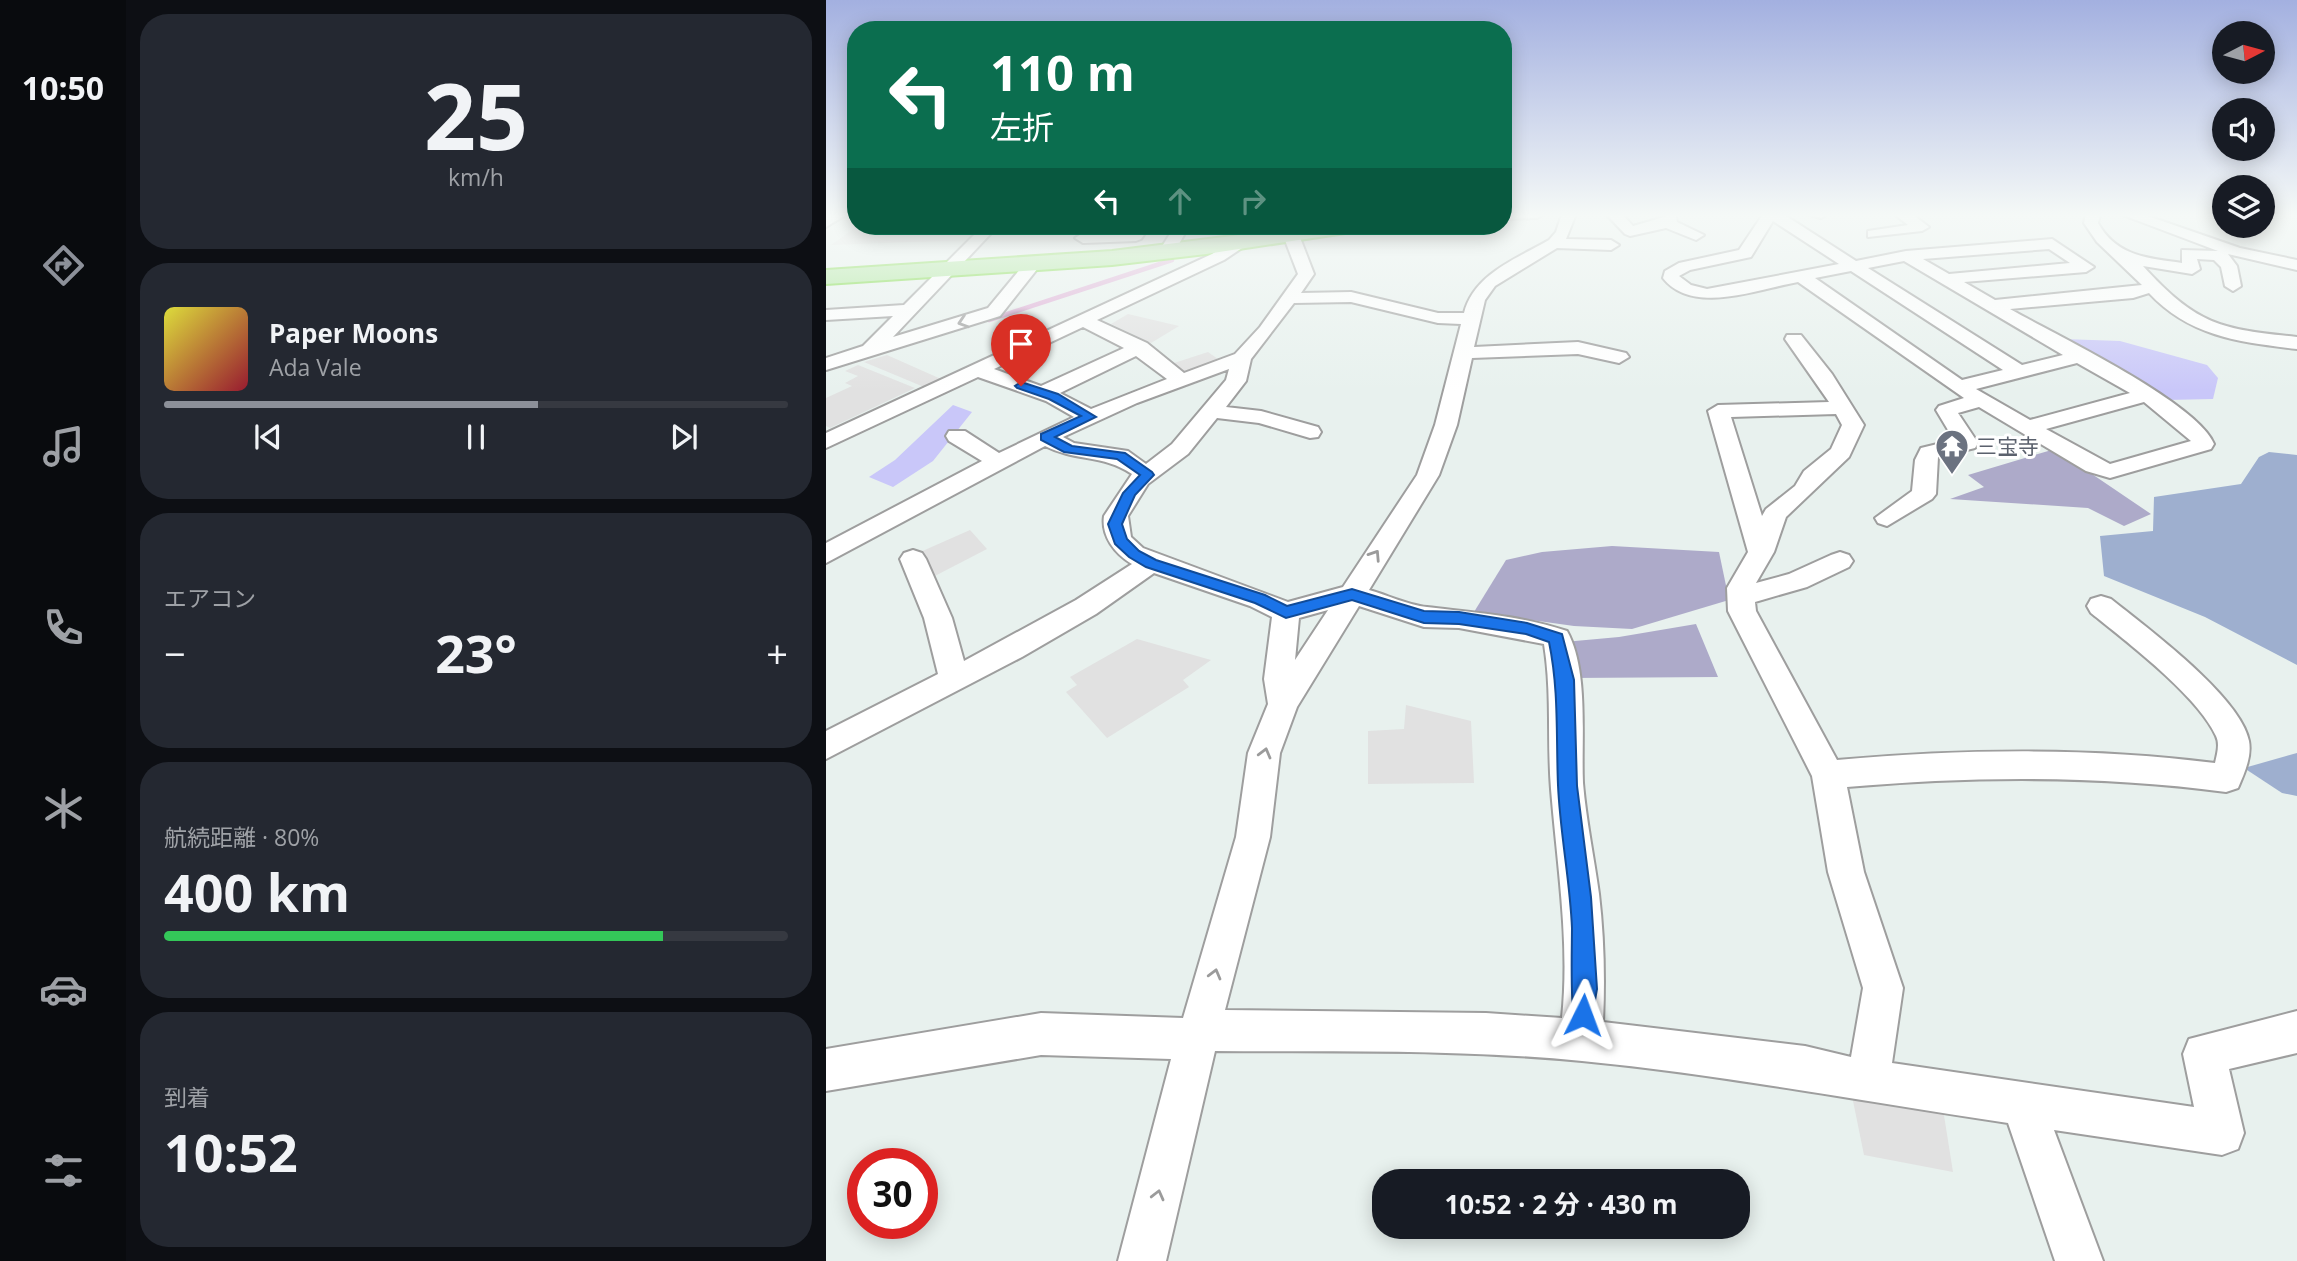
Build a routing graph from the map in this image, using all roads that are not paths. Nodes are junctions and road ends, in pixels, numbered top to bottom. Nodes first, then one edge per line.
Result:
1 (883, 273) edge
2 (945, 273) edge
3 (1026, 273) edge
4 (1176, 273) edge
5 (1306, 273) edge
6 (1504, 273) edge
7 (1673, 273) edge
8 (1821, 273) edge
9 (1864, 273) edge
10 (1936, 273) edge
11 (2018, 273) edge
12 (2139, 273) edge
13 (2230, 273) edge
14 (826, 277) edge
15 (1801, 277) junction
16 (1947, 279) junction
17 (2232, 286) dead end
18 (2151, 287) junction
19 (1382, 289) dead end
20 (1351, 297) junction
21 (1287, 299) junction
22 (1994, 305) junction
23 (909, 310) junction
24 (826, 315) edge
25 (1471, 319) junction
26 (1083, 321) junction
27 (1794, 338) dead end
28 (2297, 343) edge
29 (1140, 347) junction
30 (871, 349) junction
31 (1465, 353) junction
32 (2081, 356) junction
33 (1619, 357) dead end
34 (1242, 358) junction
35 (826, 364) edge
36 (977, 370) junction
37 (2019, 372) junction
38 (1182, 381) junction
39 (1959, 387) junction
40 (1042, 393) junction
41 (2147, 395) junction
42 (1981, 400) junction
43 (1842, 408) junction
44 (1211, 411) junction
45 (1090, 417) junction
46 (2028, 427) junction
47 (1310, 432) dead end
48 (957, 436) dead end
49 (1045, 437) junction
50 (826, 441) edge
51 (998, 462) junction
52 (1148, 475) junction
53 (1887, 518) dead end
54 (832, 545) edge
55 (1760, 552) junction
56 (913, 559) dead end
57 (1840, 561) dead end
58 (1151, 563) junction
59 (1352, 594) junction
60 (1740, 597) junction
61 (2101, 606) dead end
62 (1286, 612) junction
63 (954, 679) junction
64 (1283, 704) junction
65 (826, 746) edge
66 (1828, 775) junction
67 (2297, 1032) edge
68 (1198, 1034) junction
69 (1581, 1040) junction
70 (826, 1070) edge
71 (1868, 1079) junction
72 (2023, 1104) junction
73 (1142, 1261) edge
74 (2079, 1261) edge

1 - 14 highway
2 - 23 street
3 -> 30 street
4 - 26 street
5 - 21 street
6 - 25 street
7 - 15 street
8 - 15 street
9 - 37 street
10 - 16 street
11 - 16 street
12 - 18 street
13 - 17 street
15 - 39 street
16 - 22 street
18 - 22 street
18 - 28 street
19 - 20 street
20 - 21 street
20 - 25 street
21 - 34 street
22 - 32 street
23 - 24 street
23 - 30 street
25 - 31 street
26 - 29 street
26 - 36 street
27 - 43 street
29 - 38 street
29 - 40 street
30 - 35 street
31 - 33 street
59 -> 31 street
32 - 37 street
32 - 41 street
34 - 38 street
34 - 44 street
36 - 40 street
36 - 50 street
37 - 39 street
38 - 45 street
39 - 42 street
40 - 45 street
41 - 46 street
41 - 46 street
42 - 46 street
42 - 53 street
43 - 55 street
43 - 55 street
44 - 47 street
44 - 52 street
45 - 49 street
48 - 51 street
49 - 51 street
49 - 52 street
51 - 54 street
52 - 58 street
55 - 60 street
56 - 63 street
57 - 60 street
58 - 62 street
58 - 63 street
59 - 62 street
59 - 64 street
59 - 69 street
60 - 66 street
61 - 66 street
62 - 64 street
63 - 65 street
68 -> 64 street
66 - 71 street
67 - 72 street
68 - 69 street
68 - 70 street
73 -> 68 street
69 - 71 street
71 - 72 street
72 - 74 street

